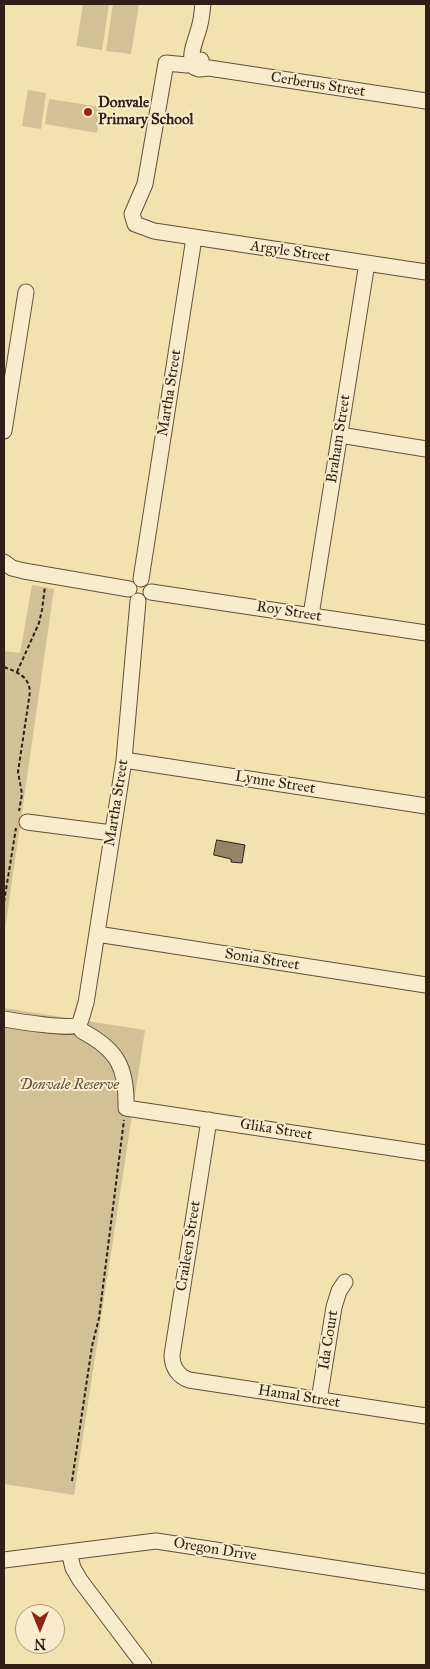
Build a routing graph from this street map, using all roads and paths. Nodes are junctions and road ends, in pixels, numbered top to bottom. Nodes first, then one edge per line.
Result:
1 (204, 4) edge
2 (201, 64) junction
3 (426, 101) edge
4 (154, 231) joint
5 (194, 238) junction
6 (367, 263) junction
7 (426, 272) edge
8 (26, 292) dead end
9 (4, 431) edge
10 (340, 436) junction
11 (426, 449) edge
12 (4, 562) edge
13 (47, 575) junction
14 (141, 578) junction
15 (151, 592) junction
16 (134, 595) junction
17 (311, 615) junction
18 (426, 633) edge
19 (4, 668) edge
20 (17, 672) junction
21 (124, 760) junction
22 (426, 806) edge
23 (21, 818) junction
24 (112, 834) junction
25 (4, 902) edge
26 (97, 934) junction
27 (426, 985) edge
28 (4, 1019) edge
29 (83, 1026) junction
30 (126, 1108) junction
31 (209, 1120) junction
32 (426, 1153) edge
33 (345, 1282) dead end
34 (176, 1370) joint
35 (319, 1400) junction
36 (426, 1416) edge
37 (72, 1480) dead end
38 (69, 1552) junction
39 (4, 1560) edge
40 (426, 1582) edge
41 (144, 1665) edge

1 - 2 street
2 - 3 street, Cerberus Street
2 - 4 street, Cerberus Street
4 - 5 street, Argyle Street
5 - 6 street, Argyle Street
5 - 14 street, Martha Street
6 - 7 street, Argyle Street
6 - 10 street, Braham Street
8 - 9 street
10 - 11 street
10 - 17 street, Braham Street
12 - 13 street
13 - 16 street
13 - 20 path
14 - 15 street
14 - 16 street
15 - 16 street
15 - 17 street, Roy Street
16 - 21 street, Martha Street
17 - 18 street, Roy Street
19 - 20 path
20 - 23 path
21 - 22 street, Lynne Street
21 - 24 street, Martha Street
23 - 24 street
23 - 25 path
24 - 26 street, Martha Street
26 - 27 street, Sonia Street
26 - 29 street, Martha Street
28 - 29 street
29 - 30 street
30 - 31 street, Glika Street
30 - 37 path
31 - 32 street, Glika Street
31 - 34 street, Craileen Street
33 - 35 street, Ida Court
34 - 35 street, Hamal Street
35 - 36 street, Hamal Street
38 - 39 street, Oregon Drive
38 - 40 street, Oregon Drive
38 - 41 street

